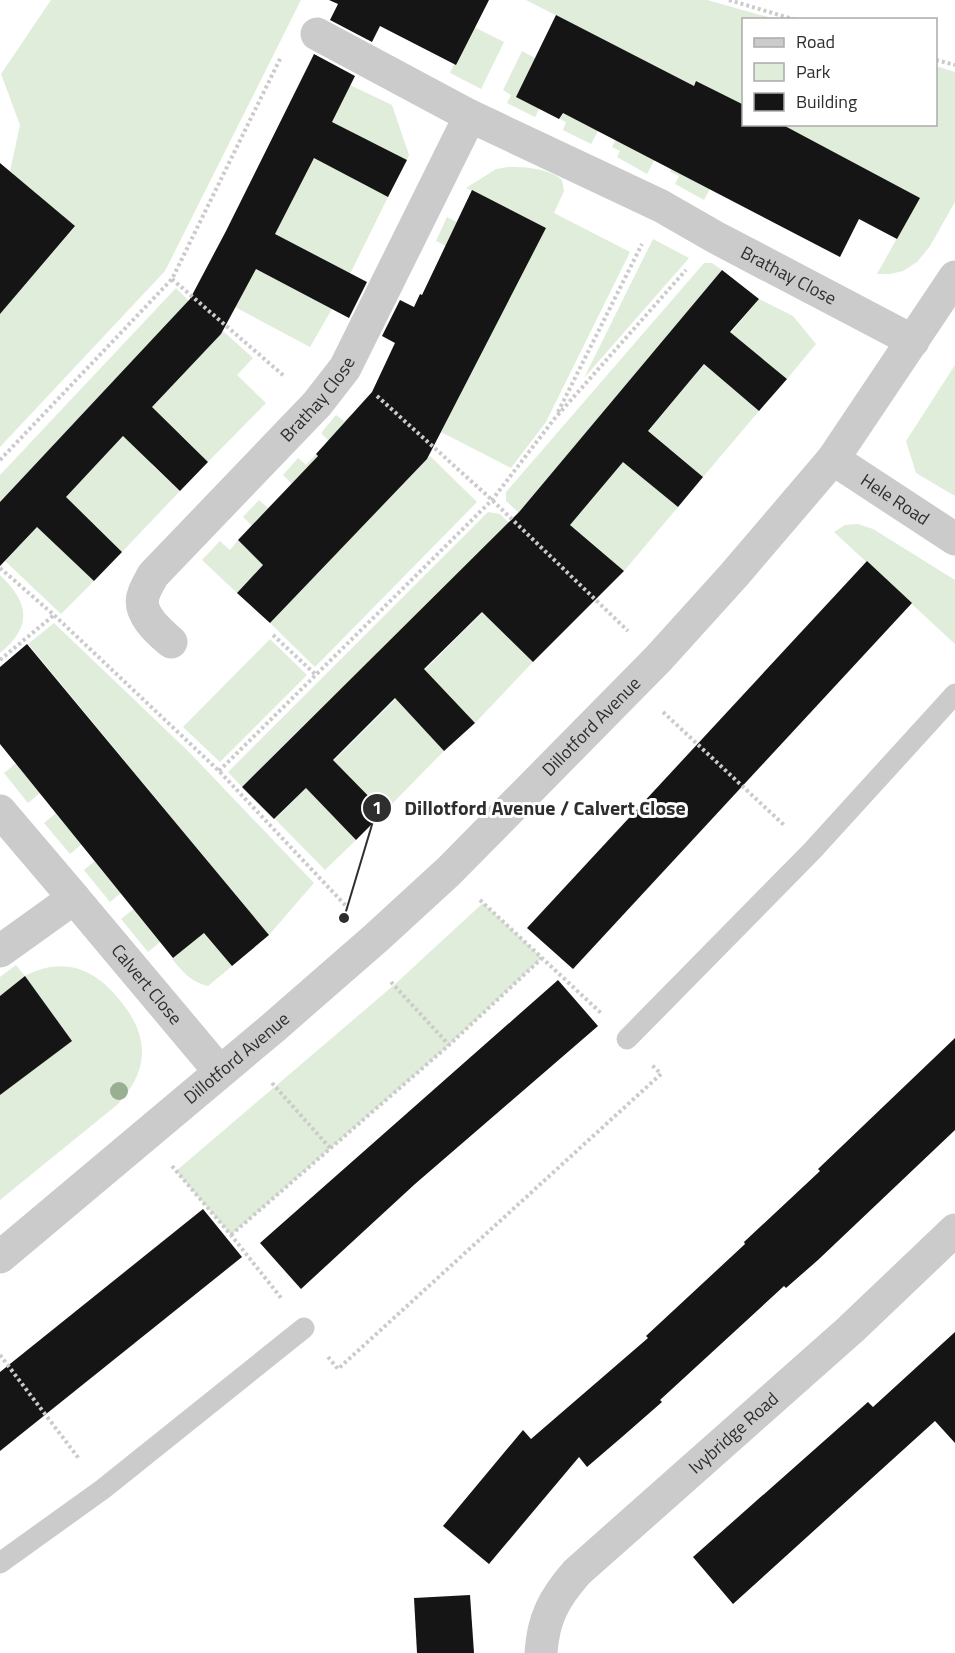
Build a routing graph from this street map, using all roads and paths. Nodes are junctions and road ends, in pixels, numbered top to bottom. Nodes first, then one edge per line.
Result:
1 (729, 0) edge
2 (789, 18) edge
3 (317, 34) dead end
4 (286, 47) dead end
5 (937, 60) edge
6 (955, 65) edge
7 (470, 116) junction
8 (661, 206) junction
9 (715, 237) junction
10 (955, 277) edge
11 (172, 279) junction
12 (913, 341) junction
13 (345, 368) junction
14 (317, 404) junction
15 (555, 418) junction
16 (833, 459) junction
17 (0, 460) edge
18 (492, 500) junction
19 (955, 539) edge
20 (0, 568) edge
21 (54, 615) junction
22 (273, 634) dead end
23 (171, 642) dead end
24 (658, 659) junction
25 (0, 660) edge
26 (316, 675) junction
27 (632, 684) junction
28 (955, 694) edge
29 (219, 771) junction
30 (0, 811) edge
31 (812, 851) junction
32 (449, 871) junction
33 (74, 898) junction
34 (369, 944) junction
35 (0, 951) edge
36 (542, 958) junction
37 (627, 1039) junction
38 (449, 1045) junction
39 (244, 1051) junction
40 (220, 1072) junction
41 (145, 1134) junction
42 (330, 1148) junction
43 (955, 1230) edge
44 (231, 1235) junction
45 (0, 1257) edge
46 (304, 1328) junction
47 (0, 1355) edge
48 (103, 1489) junction
49 (0, 1563) edge
50 (541, 1653) edge

1 - 2 path
3 - 7 street, Brathay Close
4 - 11 path
5 - 6 path
7 - 8 street, Brathay Close
7 - 13 street, Brathay Close
8 - 9 street, Brathay Close
8 - 15 path
9 - 12 street, Brathay Close
9 - 15 path
10 - 12 street, Dillotford Avenue
11 - 14 path
11 - 17 path
12 - 16 street, Dillotford Avenue
13 - 14 street, Brathay Close
13 - 18 path
14 - 23 street, Brathay Close
15 - 18 path
16 - 19 street, Hele Road
16 - 24 street, Dillotford Avenue
18 - 24 path
18 - 26 path
20 - 21 path
21 - 25 path
21 - 29 path
22 - 26 path
24 - 27 street, Dillotford Avenue
26 - 29 path
27 - 31 path
27 - 32 street, Dillotford Avenue
28 - 31 lane
29 - 34 path
30 - 33 street, Calvert Close
31 - 37 lane
32 - 34 street, Dillotford Avenue
32 - 36 path
33 - 35 street
33 - 40 street, Calvert Close
34 - 38 path
34 - 39 street, Dillotford Avenue
36 - 37 path
36 - 38 path
37 - 46 path
38 - 42 path
39 - 40 street, Dillotford Avenue
39 - 42 path
40 - 41 street, Dillotford Avenue
41 - 44 path
41 - 45 street, Dillotford Avenue
42 - 44 path
43 - 50 street, Ivybridge Road
44 - 46 path
46 - 48 lane
47 - 48 path
48 - 49 lane

